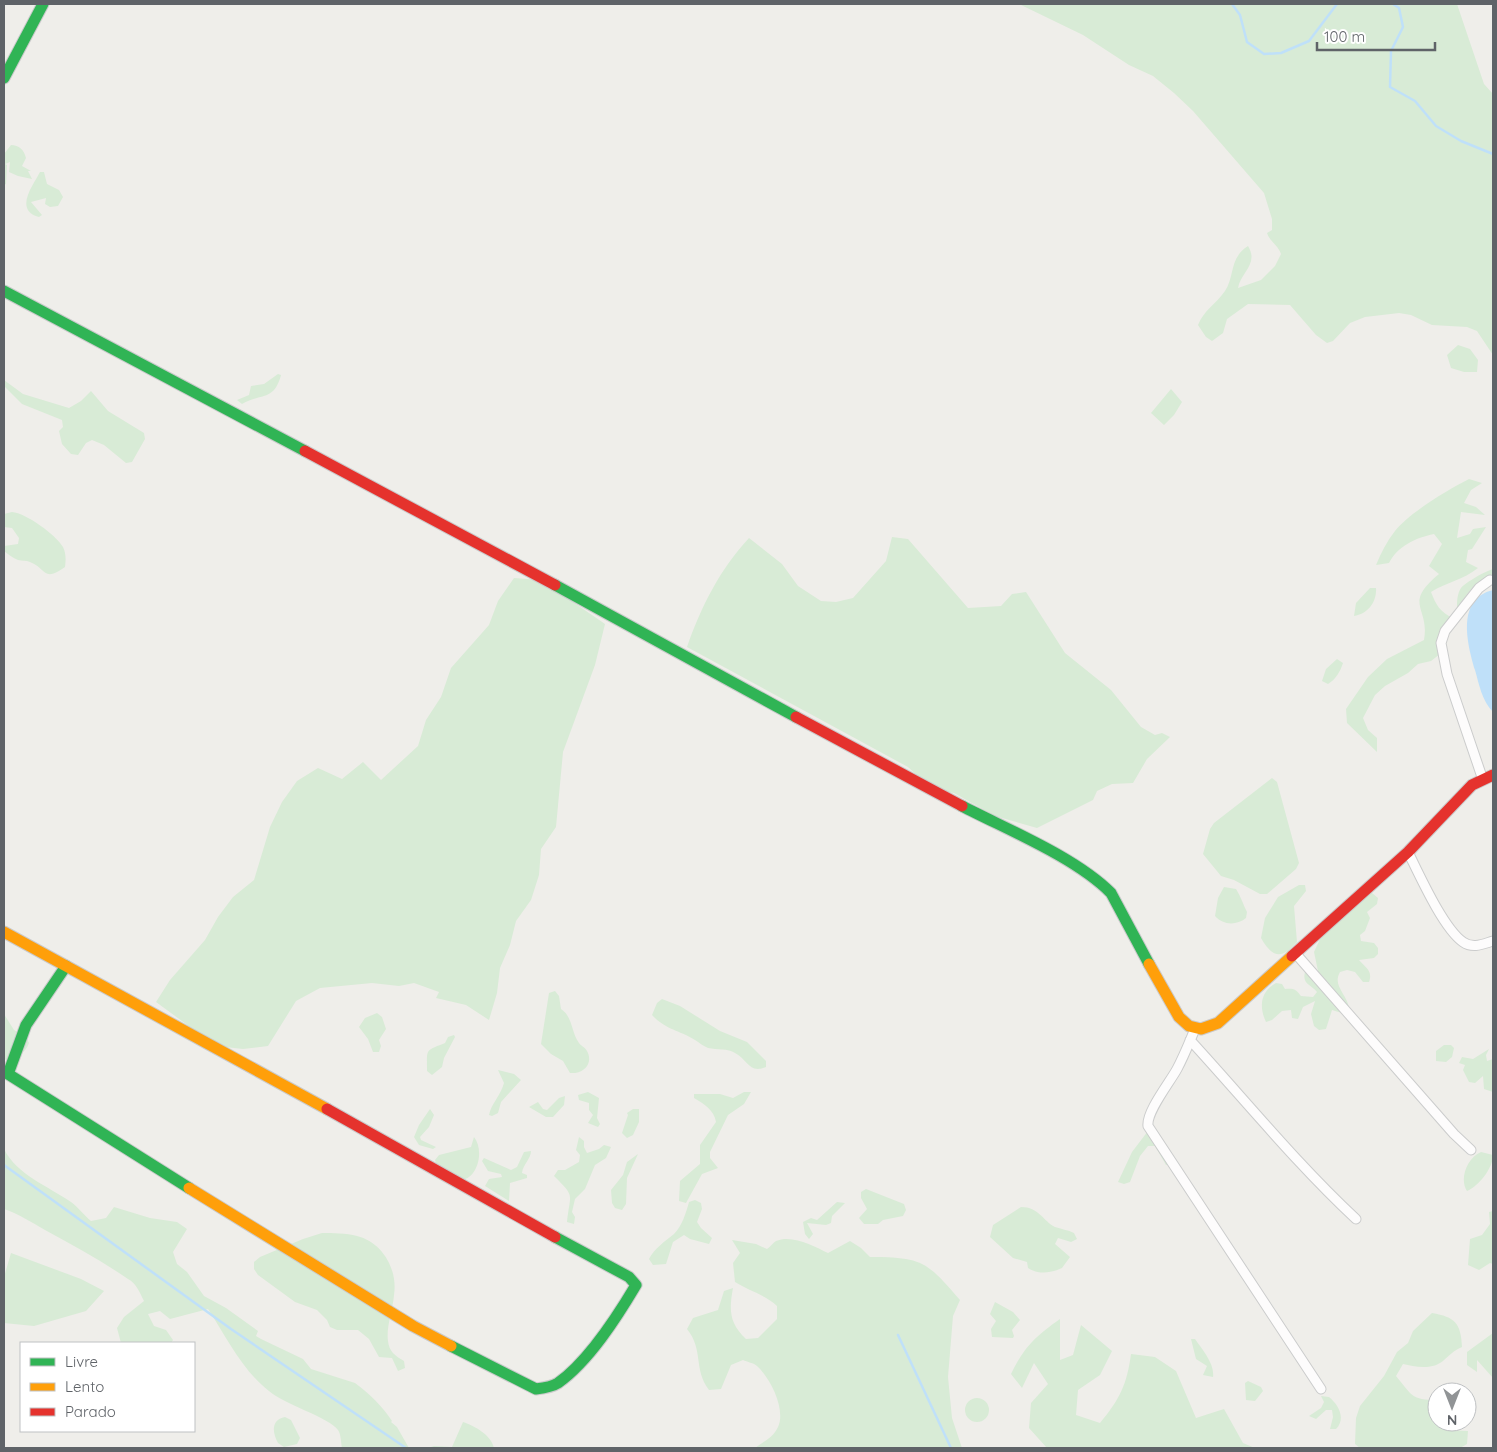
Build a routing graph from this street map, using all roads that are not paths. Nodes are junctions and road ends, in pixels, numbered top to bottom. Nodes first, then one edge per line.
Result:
1 (43, 4) edge
2 (4, 78) edge
3 (4, 291) edge
4 (1490, 580) dead end
5 (1488, 777) edge
6 (1408, 852) junction
7 (4, 932) edge
8 (1493, 941) edge
9 (1296, 954) junction
10 (66, 966) junction
11 (1195, 1029) junction
12 (1190, 1040) junction
13 (1471, 1150) dead end
14 (1356, 1219) dead end
15 (1321, 1389) dead end

1 - 2 street
3 - 11 street
4 - 5 street
5 - 6 street
6 - 8 street
6 - 9 street
7 - 10 street
9 - 11 street
9 - 13 street
10 - 10 street
11 - 12 street
12 - 14 street
12 - 15 street

